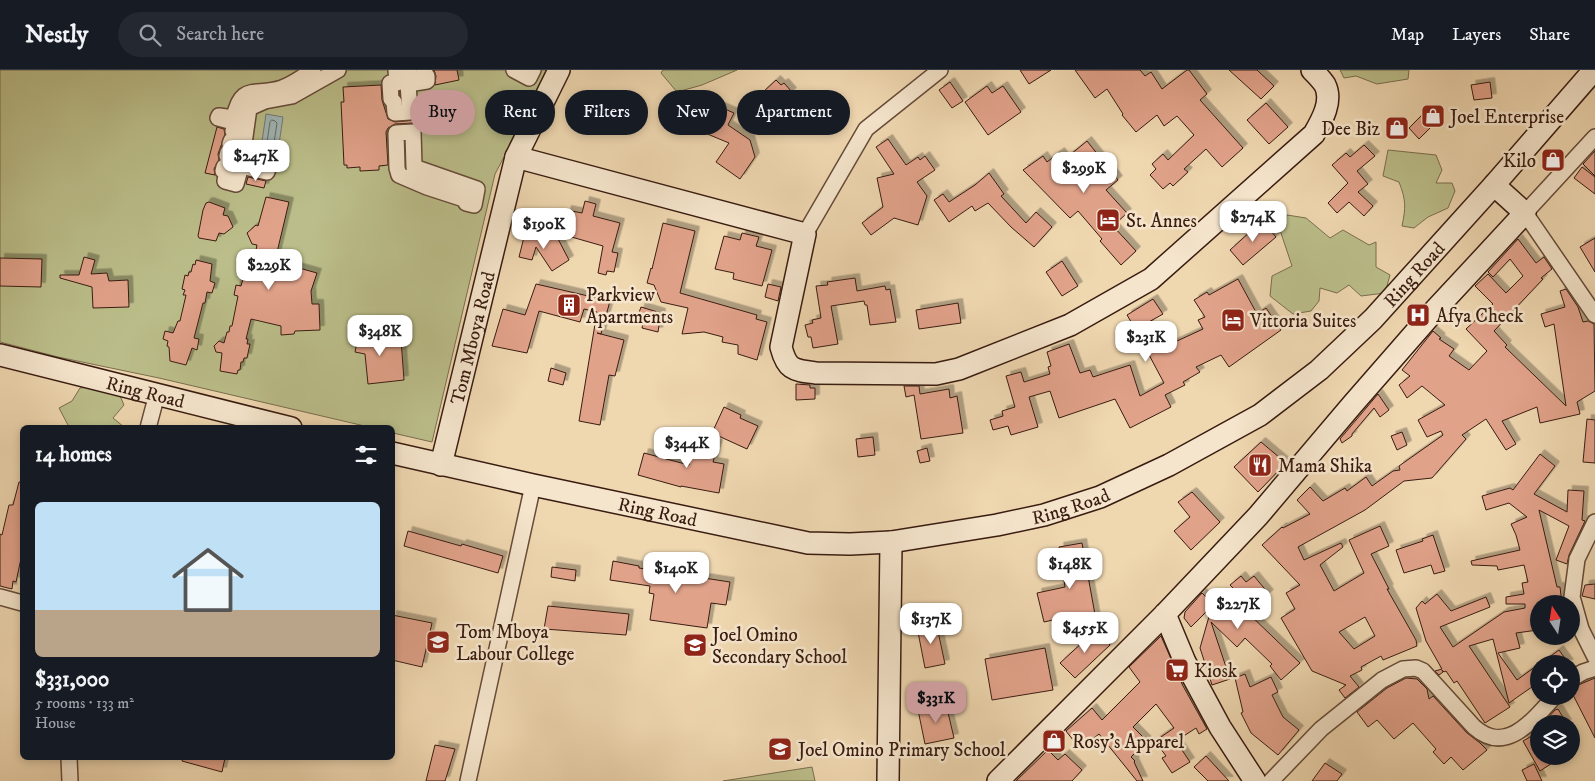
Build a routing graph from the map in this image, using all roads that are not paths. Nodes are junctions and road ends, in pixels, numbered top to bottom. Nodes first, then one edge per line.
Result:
1 (313, 70) edge
2 (338, 70) edge
3 (396, 70) edge
4 (408, 70) edge
5 (514, 70) edge
6 (533, 70) edge
7 (559, 70) edge
8 (940, 70) edge
9 (1312, 70) edge
10 (1594, 70) edge
11 (396, 133) joint
12 (1595, 137) edge
13 (516, 157) junction
14 (1494, 185) junction
15 (1525, 213) junction
16 (805, 234) junction
17 (1595, 315) edge
18 (0, 355) edge
19 (157, 394) junction
20 (149, 425) edge
21 (279, 425) edge
22 (395, 454) edge
23 (441, 465) junction
24 (534, 485) junction
25 (1595, 522) edge
26 (891, 542) junction
27 (0, 597) edge
28 (20, 602) edge
29 (1165, 614) junction
30 (1595, 657) edge
31 (1595, 668) edge
32 (1580, 674) edge
33 (1547, 705) edge
34 (69, 760) edge
35 (70, 781) edge
36 (468, 781) edge
37 (888, 781) edge
38 (998, 781) edge
39 (1255, 781) edge
40 (1271, 781) edge

1 - 2 street
3 - 4 street
5 - 6 street
7 - 13 street, Tom Mboya Road
8 - 16 street
9 - 16 street
10 - 14 street, Ring Road
11 - 11 street
12 - 15 street
13 - 16 street
13 - 23 street, Tom Mboya Road
14 - 15 street
14 - 26 street, Ring Road
15 - 17 street
15 - 29 street
18 - 19 street, Ring Road
19 - 20 street
19 - 21 street, Ring Road
22 - 23 street, Ring Road
23 - 24 street, Ring Road
24 - 26 street, Ring Road
24 - 36 street
25 - 30 street
26 - 37 street
27 - 28 street
29 - 38 street
29 - 39 street
31 - 32 street
33 - 40 street
34 - 35 street

